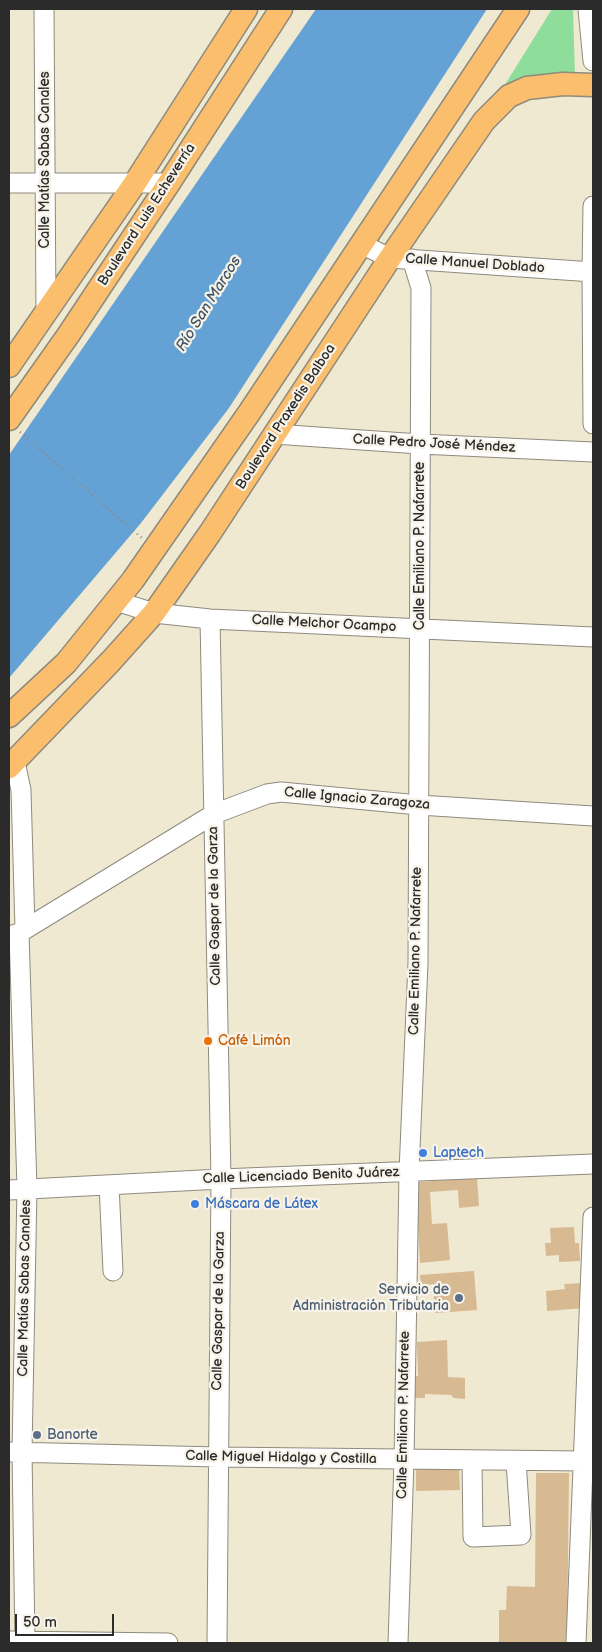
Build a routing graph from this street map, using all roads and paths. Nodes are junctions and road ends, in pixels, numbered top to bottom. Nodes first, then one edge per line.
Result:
1 (44, 9) edge
2 (246, 9) edge
3 (281, 9) edge
4 (518, 9) edge
5 (588, 9) edge
6 (593, 61) edge
7 (593, 86) edge
8 (45, 182) junction
9 (135, 182) junction
10 (9, 183) edge
11 (169, 183) junction
12 (593, 206) edge
13 (361, 244) junction
14 (390, 258) junction
15 (412, 259) junction
16 (593, 272) edge
17 (46, 312) junction
18 (9, 366) edge
19 (15, 400) edge
20 (249, 413) junction
21 (12, 423) edge
22 (593, 424) edge
23 (277, 430) junction
24 (420, 444) junction
25 (593, 452) edge
26 (143, 539) dead end
27 (116, 600) junction
28 (154, 613) junction
29 (210, 619) junction
30 (419, 629) junction
31 (593, 637) edge
32 (9, 716) edge
33 (12, 764) edge
34 (419, 805) junction
35 (214, 814) junction
36 (593, 816) edge
37 (18, 932) edge
38 (593, 1164) edge
39 (409, 1172) junction
40 (221, 1179) junction
41 (109, 1185) junction
42 (18, 1189) edge
43 (593, 1217) edge
44 (112, 1271) dead end
45 (15, 1452) edge
46 (218, 1457) junction
47 (404, 1460) junction
48 (472, 1461) junction
49 (516, 1461) junction
50 (584, 1461) junction
51 (16, 1572) edge
52 (19, 1642) edge
53 (168, 1643) edge
54 (217, 1643) edge
55 (398, 1643) edge
56 (576, 1643) edge

1 - 8 street, Calle Matías Sabas Canales
2 - 9 main road, Boulevard Luis Echeverría
3 - 11 main road, Boulevard Luis Echeverría
4 - 13 main road
5 - 6 street
7 - 14 main road, Boulevard Praxedis Balboa
8 - 9 street
8 - 10 street
8 - 17 street, Calle Matías Sabas Canales
9 - 11 street
9 - 17 main road, Boulevard Luis Echeverría
11 - 19 main road, Boulevard Luis Echeverría
12 - 16 street
13 - 14 street, Calle Manuel Doblado
13 - 20 main road
14 - 15 street, Calle Manuel Doblado
14 - 23 main road, Boulevard Praxedis Balboa
15 - 16 street, Calle Manuel Doblado
15 - 24 street, Calle Emiliano P. Nafarrete
16 - 22 street
17 - 18 main road, Boulevard Luis Echeverría
19 - 21 main road, Boulevard Luis Echeverría
20 - 23 main road
20 - 27 main road
21 - 26 path
23 - 24 street, Calle Pedro José Méndez
23 - 28 main road, Boulevard Praxedis Balboa
24 - 25 street, Calle Pedro José Méndez
24 - 30 street, Calle Emiliano P. Nafarrete
27 - 28 street, Calle Melchor Ocampo
27 - 32 main road
28 - 29 street, Calle Melchor Ocampo
28 - 33 main road, Boulevard Praxedis Balboa
29 - 30 street, Calle Melchor Ocampo
29 - 35 street, Calle Gaspar de la Garza
30 - 31 street, Calle Melchor Ocampo
30 - 34 street, Calle Emiliano P. Nafarrete
33 - 37 street, Calle Matías Sabas Canales
34 - 35 street, Calle Ignacio Zaragoza
34 - 36 street, Calle Ignacio Zaragoza
34 - 39 street, Calle Emiliano P. Nafarrete
35 - 37 street, Calle Ignacio Zaragoza
35 - 40 street, Calle Gaspar de la Garza
37 - 42 street, Calle Matías Sabas Canales
38 - 39 street, Calle Licenciado Benito Juárez
39 - 40 street, Calle Licenciado Benito Juárez
39 - 47 street, Calle Emiliano P. Nafarrete
40 - 41 street, Calle Licenciado Benito Juárez
40 - 46 street, Calle Gaspar de la Garza
41 - 42 street, Calle Licenciado Benito Juárez
41 - 44 street
42 - 45 street, Calle Matías Sabas Canales
43 - 50 street
45 - 46 street, Calle Miguel Hidalgo y Costilla
45 - 51 street, Calle Matías Sabas Canales
46 - 47 street, Calle Miguel Hidalgo y Costilla
46 - 54 street, Calle Gaspar de la Garza
47 - 48 street, Calle Miguel Hidalgo y Costilla
47 - 55 street, Calle Emiliano P. Nafarrete
48 - 49 street, Calle Miguel Hidalgo y Costilla
48 - 49 street
49 - 50 street, Calle Miguel Hidalgo y Costilla
50 - 56 street
51 - 52 street, Calle Matías Sabas Canales
52 - 53 street

